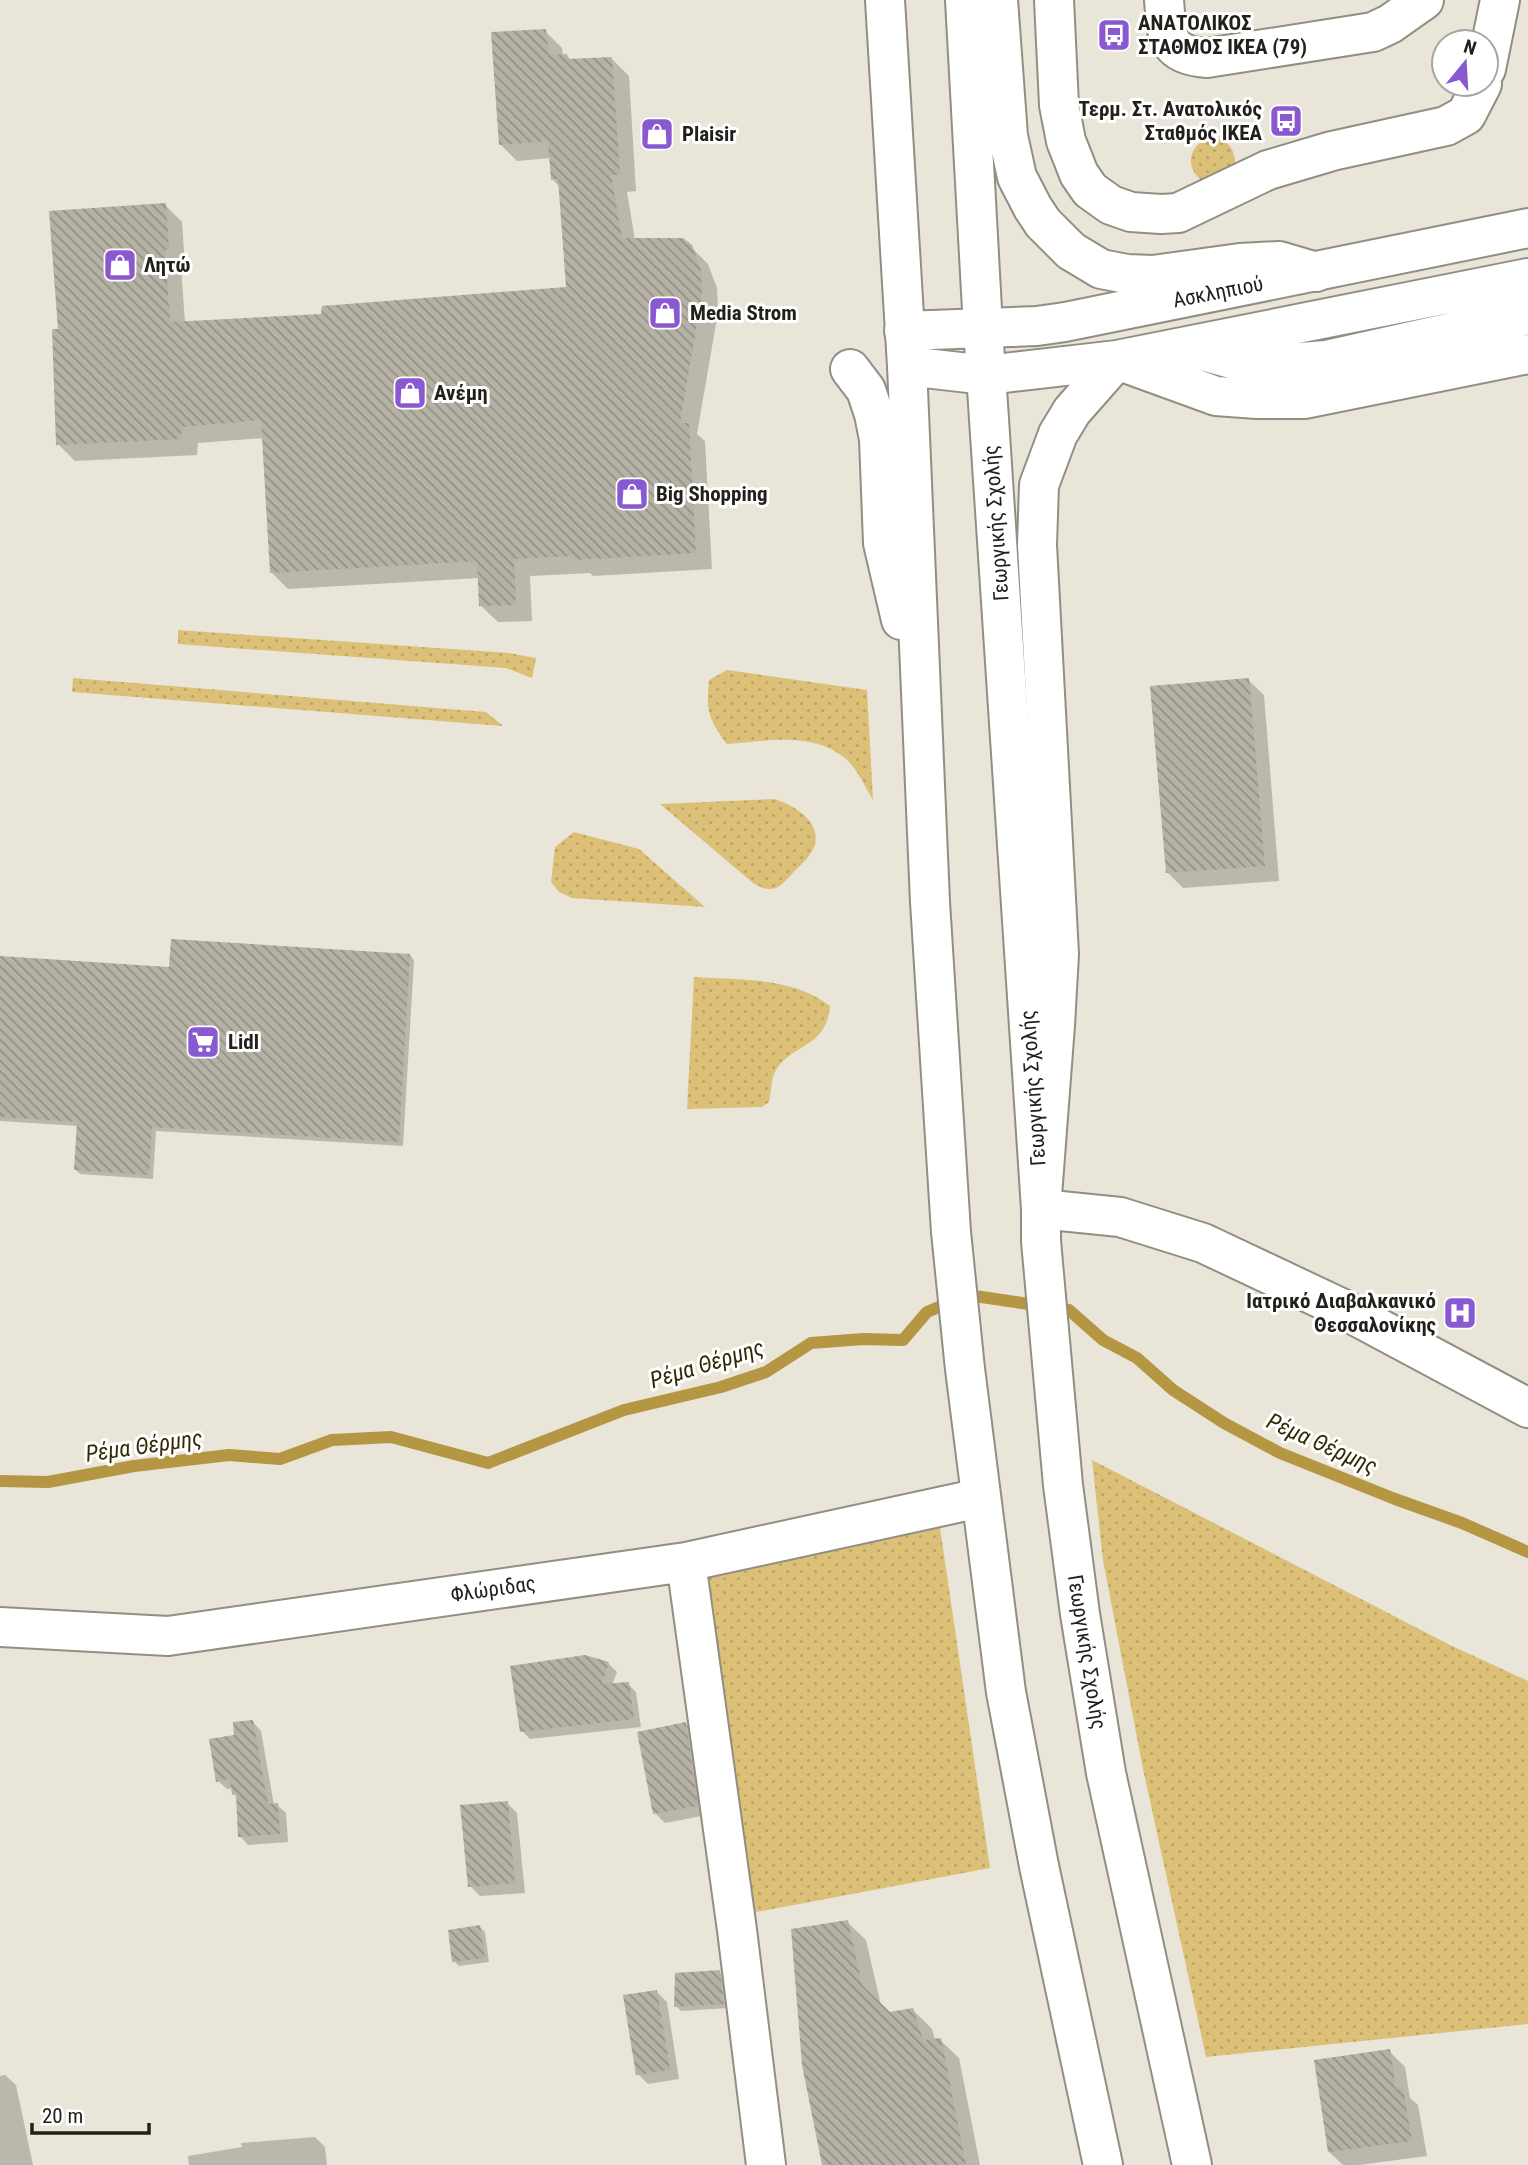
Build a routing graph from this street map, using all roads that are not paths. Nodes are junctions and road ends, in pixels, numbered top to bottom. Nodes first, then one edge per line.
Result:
1 (886, 0) edge
2 (965, 0) edge
3 (998, 0) edge
4 (1054, 0) edge
5 (1164, 0) edge
6 (1424, 0) edge
7 (1500, 0) edge
8 (1494, 28) edge
9 (1475, 98) edge
10 (1528, 228) edge
11 (901, 261) junction
12 (1316, 272) junction
13 (1528, 278) edge
14 (1528, 315) edge
15 (965, 328) junction
16 (1183, 345) junction
17 (906, 349) junction
18 (1528, 354) edge
19 (1117, 360) junction
20 (850, 369) dead end
21 (986, 374) junction
22 (922, 682) junction
23 (1041, 1225) junction
24 (1528, 1408) edge
25 (981, 1498) junction
26 (686, 1562) junction
27 (0, 1627) edge
28 (766, 2165) edge
29 (1103, 2165) edge
30 (1192, 2165) edge

1 - 11 main road
2 - 15 main road, Γεωργικής Σχολής
3 - 12 main road
4 - 9 main road
5 - 6 main road
7 - 8 main road
10 - 12 main road, Ασκληπιού
11 - 15 main road
11 - 17 main road
12 - 15 main road, Ασκληπιού
13 - 16 main road
14 - 16 main road
15 - 17 main road, Ασκληπιού
15 - 21 main road, Γεωργικής Σχολής
16 - 19 main road
17 - 21 main road
17 - 22 main road
18 - 19 main road
19 - 21 main road
19 - 23 main road
20 - 22 main road
21 - 23 main road, Γεωργικής Σχολής
22 - 25 main road
23 - 24 main road
23 - 30 main road, Γεωργικής Σχολής
25 - 26 main road, Φλώριδας
25 - 29 main road
26 - 27 main road, Φλώριδας
26 - 28 main road

